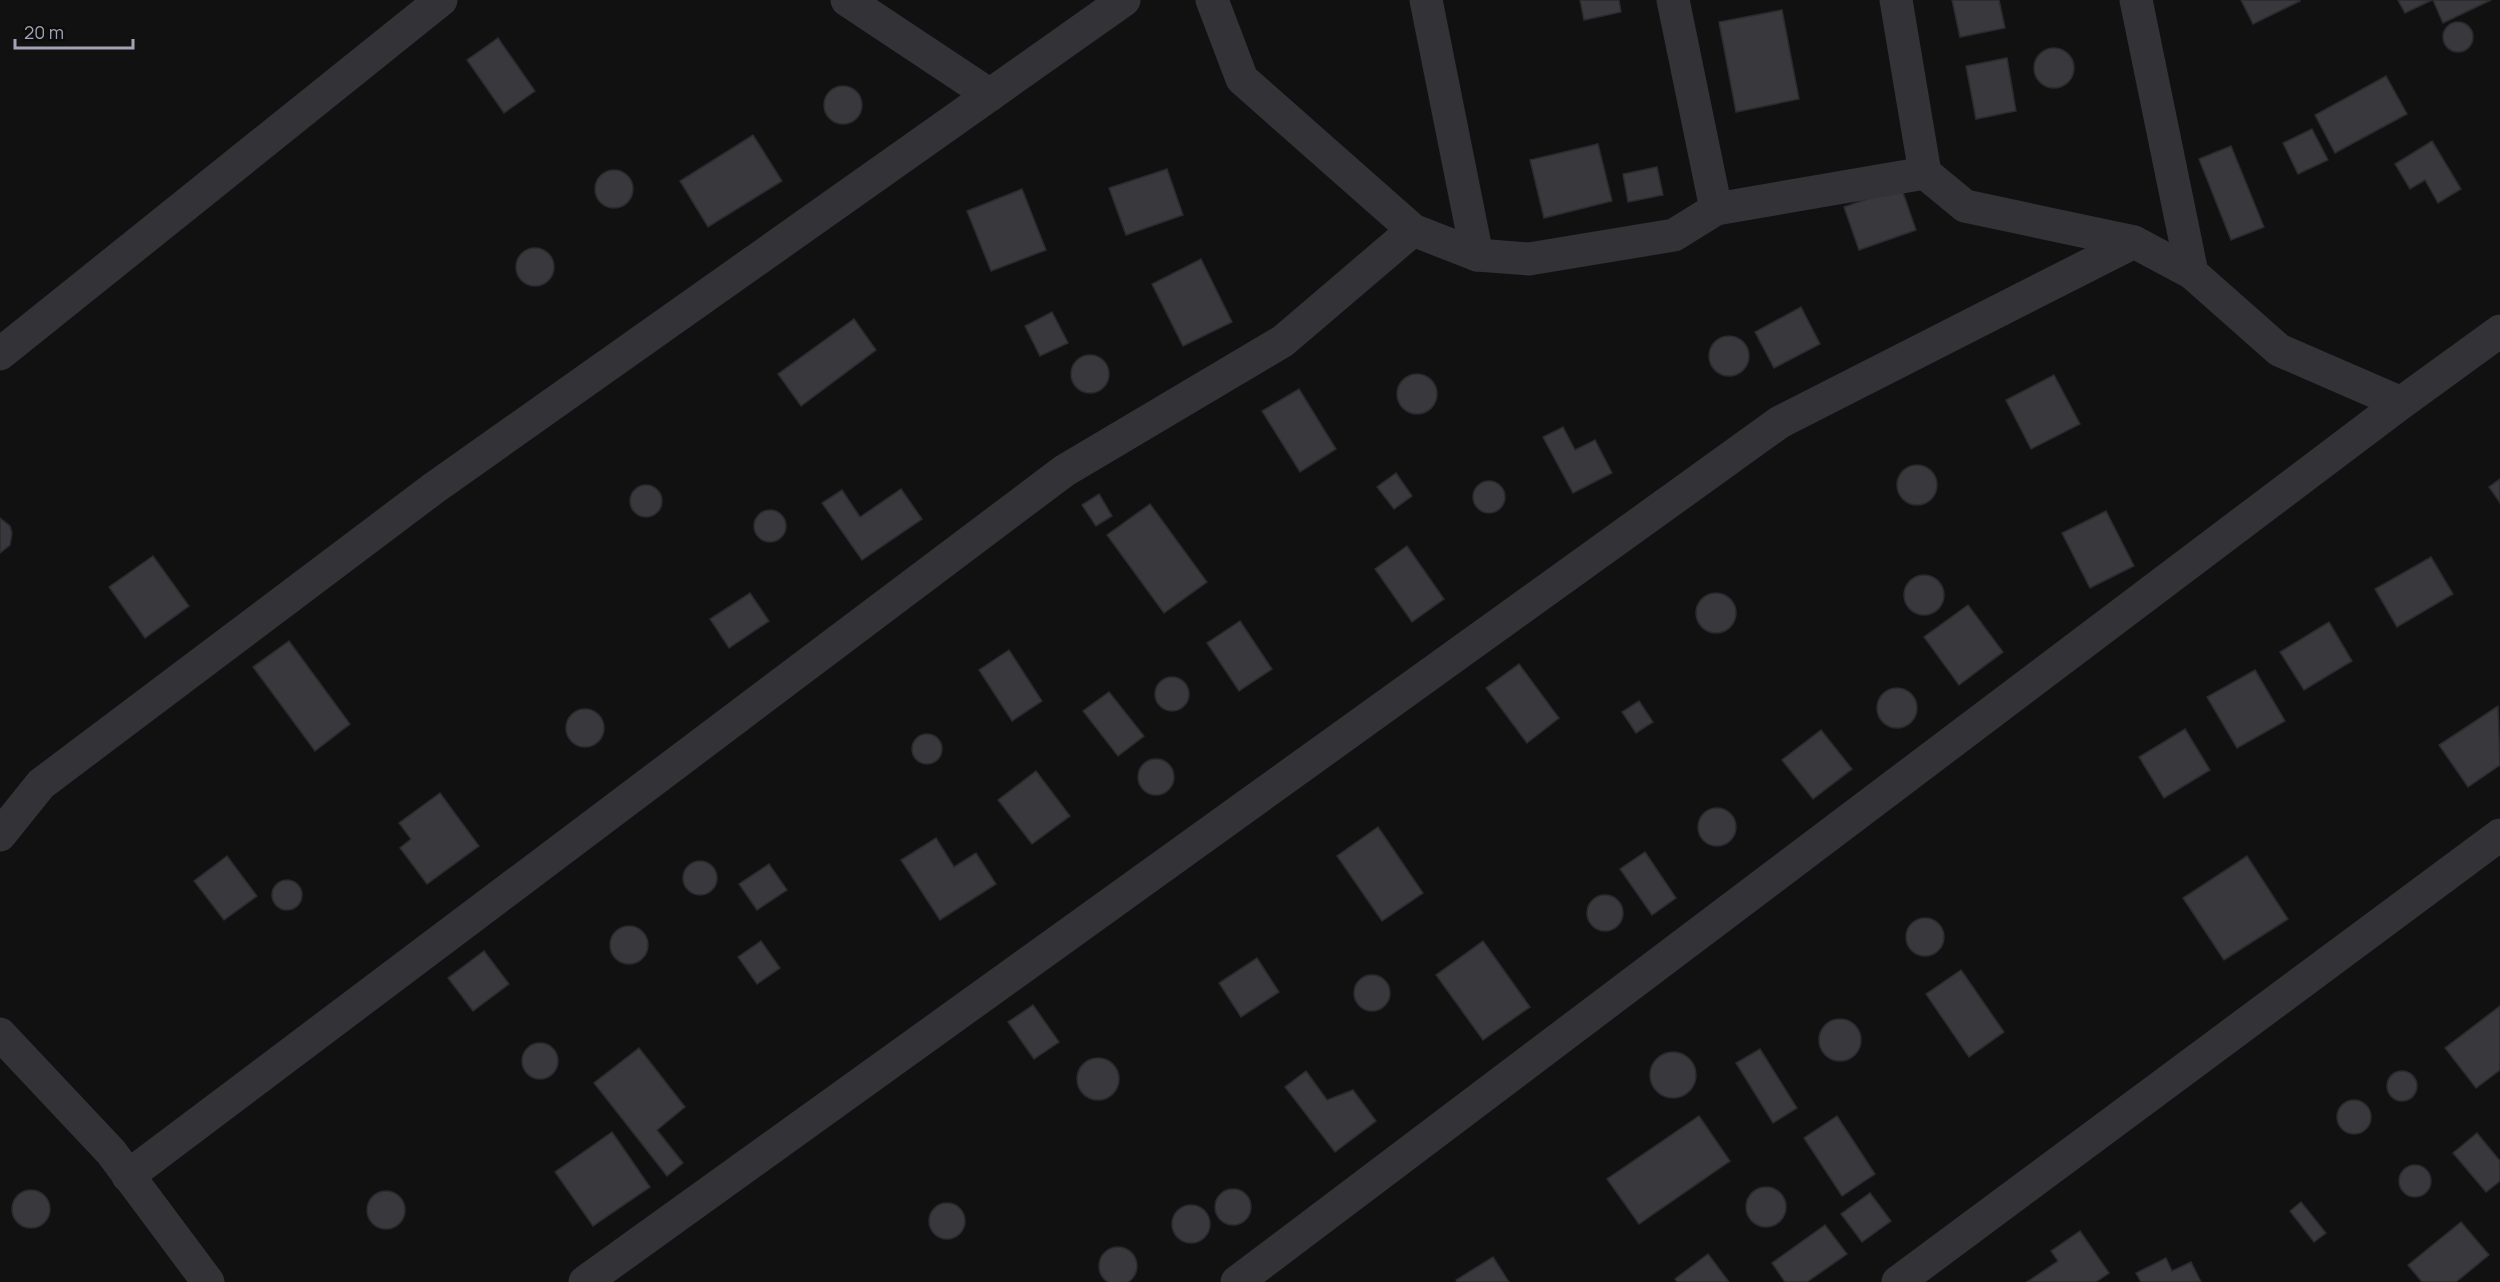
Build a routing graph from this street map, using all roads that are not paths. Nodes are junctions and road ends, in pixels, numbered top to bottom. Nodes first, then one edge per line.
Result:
1 (441, 0) edge
2 (847, 0) edge
3 (1124, 0) edge
4 (1212, 0) edge
5 (1426, 0) edge
6 (1673, 0) edge
7 (1896, 0) edge
8 (2136, 0) edge
9 (990, 95) junction
10 (1925, 173) junction
11 (1716, 209) junction
12 (1413, 230) junction
13 (2134, 242) junction
14 (1477, 255) junction
15 (2192, 273) junction
16 (2500, 331) edge
17 (0, 354) edge
18 (2401, 403) junction
19 (0, 835) edge
20 (2500, 835) edge
21 (0, 1034) edge
22 (128, 1176) junction
23 (208, 1282) edge
24 (585, 1282) edge
25 (1237, 1282) edge
26 (1898, 1282) edge

1 - 17 street
2 - 9 street
3 - 9 street
4 - 12 street
5 - 14 street
6 - 11 street
7 - 10 street
8 - 15 street
9 - 19 street
10 - 11 street
10 - 13 street
11 - 14 street
12 - 14 street
12 - 22 street
13 - 15 street
13 - 24 street
15 - 18 street
16 - 18 street
18 - 25 street
20 - 26 street
21 - 22 street
22 - 23 street

